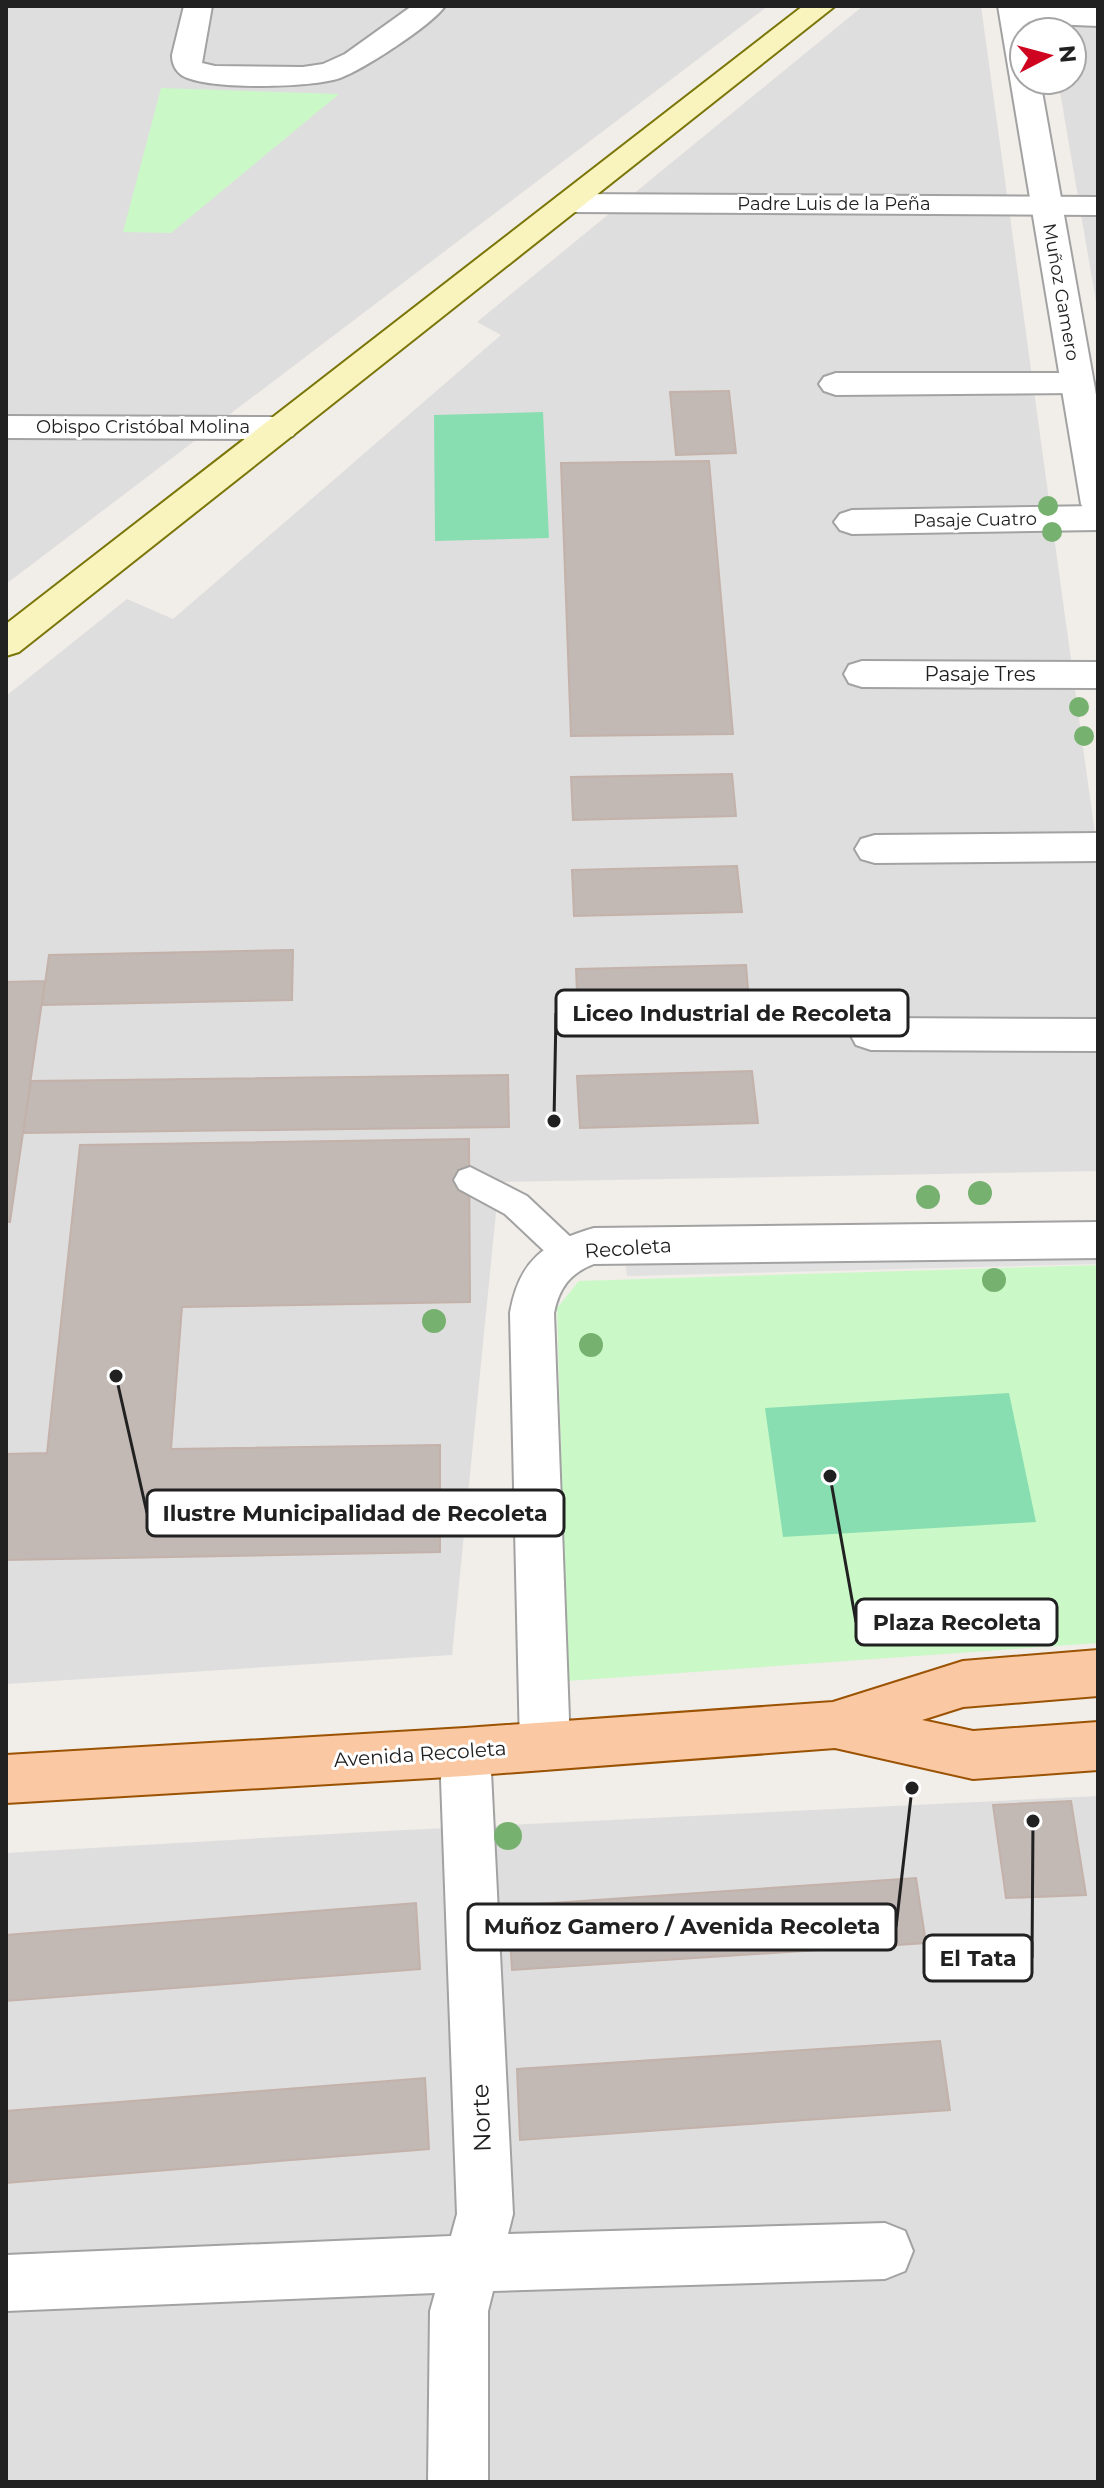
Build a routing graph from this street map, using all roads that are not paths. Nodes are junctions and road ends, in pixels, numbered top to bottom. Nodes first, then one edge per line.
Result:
1 (198, 6) edge
2 (431, 6) edge
3 (821, 6) edge
4 (1013, 11) edge
5 (1098, 17) edge
6 (1027, 96) edge
7 (569, 203) junction
8 (1047, 205) junction
9 (1098, 206) edge
10 (1077, 383) junction
11 (836, 384) dead end
12 (6, 427) edge
13 (281, 428) junction
14 (1098, 504) edge
15 (1098, 518) edge
16 (852, 522) dead end
17 (6, 643) edge
18 (862, 674) dead end
19 (1098, 675) edge
20 (1098, 847) edge
21 (875, 849) dead end
22 (871, 1034) dead end
23 (1098, 1035) edge
24 (470, 1180) dead end
25 (1098, 1240) edge
26 (568, 1254) junction
27 (1098, 1673) edge
28 (833, 1725) junction
29 (545, 1746) junction
30 (1098, 1746) edge
31 (465, 1752) junction
32 (6, 1779) edge
33 (885, 2251) dead end
34 (473, 2263) junction
35 (6, 2283) edge
36 (458, 2482) edge

1 - 2 street
3 - 7 main road
4 - 5 street
6 - 8 street, Muñoz Gamero
7 - 8 street, Padre Luis de la Peña
7 - 13 main road
8 - 9 street, Padre Luis de la Peña
8 - 10 street, Muñoz Gamero
10 - 11 street
10 - 14 street, Muñoz Gamero
12 - 13 street, Obispo Cristóbal Molina
13 - 17 main road
15 - 16 street, Pasaje Cuatro
18 - 19 street, Pasaje Tres
20 - 21 street
22 - 23 street
24 - 26 lane
25 - 26 street, Recoleta
26 - 29 street, Recoleta
27 - 28 main road, Avenida Recoleta
28 - 29 main road, Avenida Recoleta
28 - 30 main road, Avenida Recoleta
29 - 31 main road, Avenida Recoleta
31 - 32 main road, Avenida Recoleta
31 - 34 street, Norte
33 - 34 street
34 - 35 street
34 - 36 street, Norte

